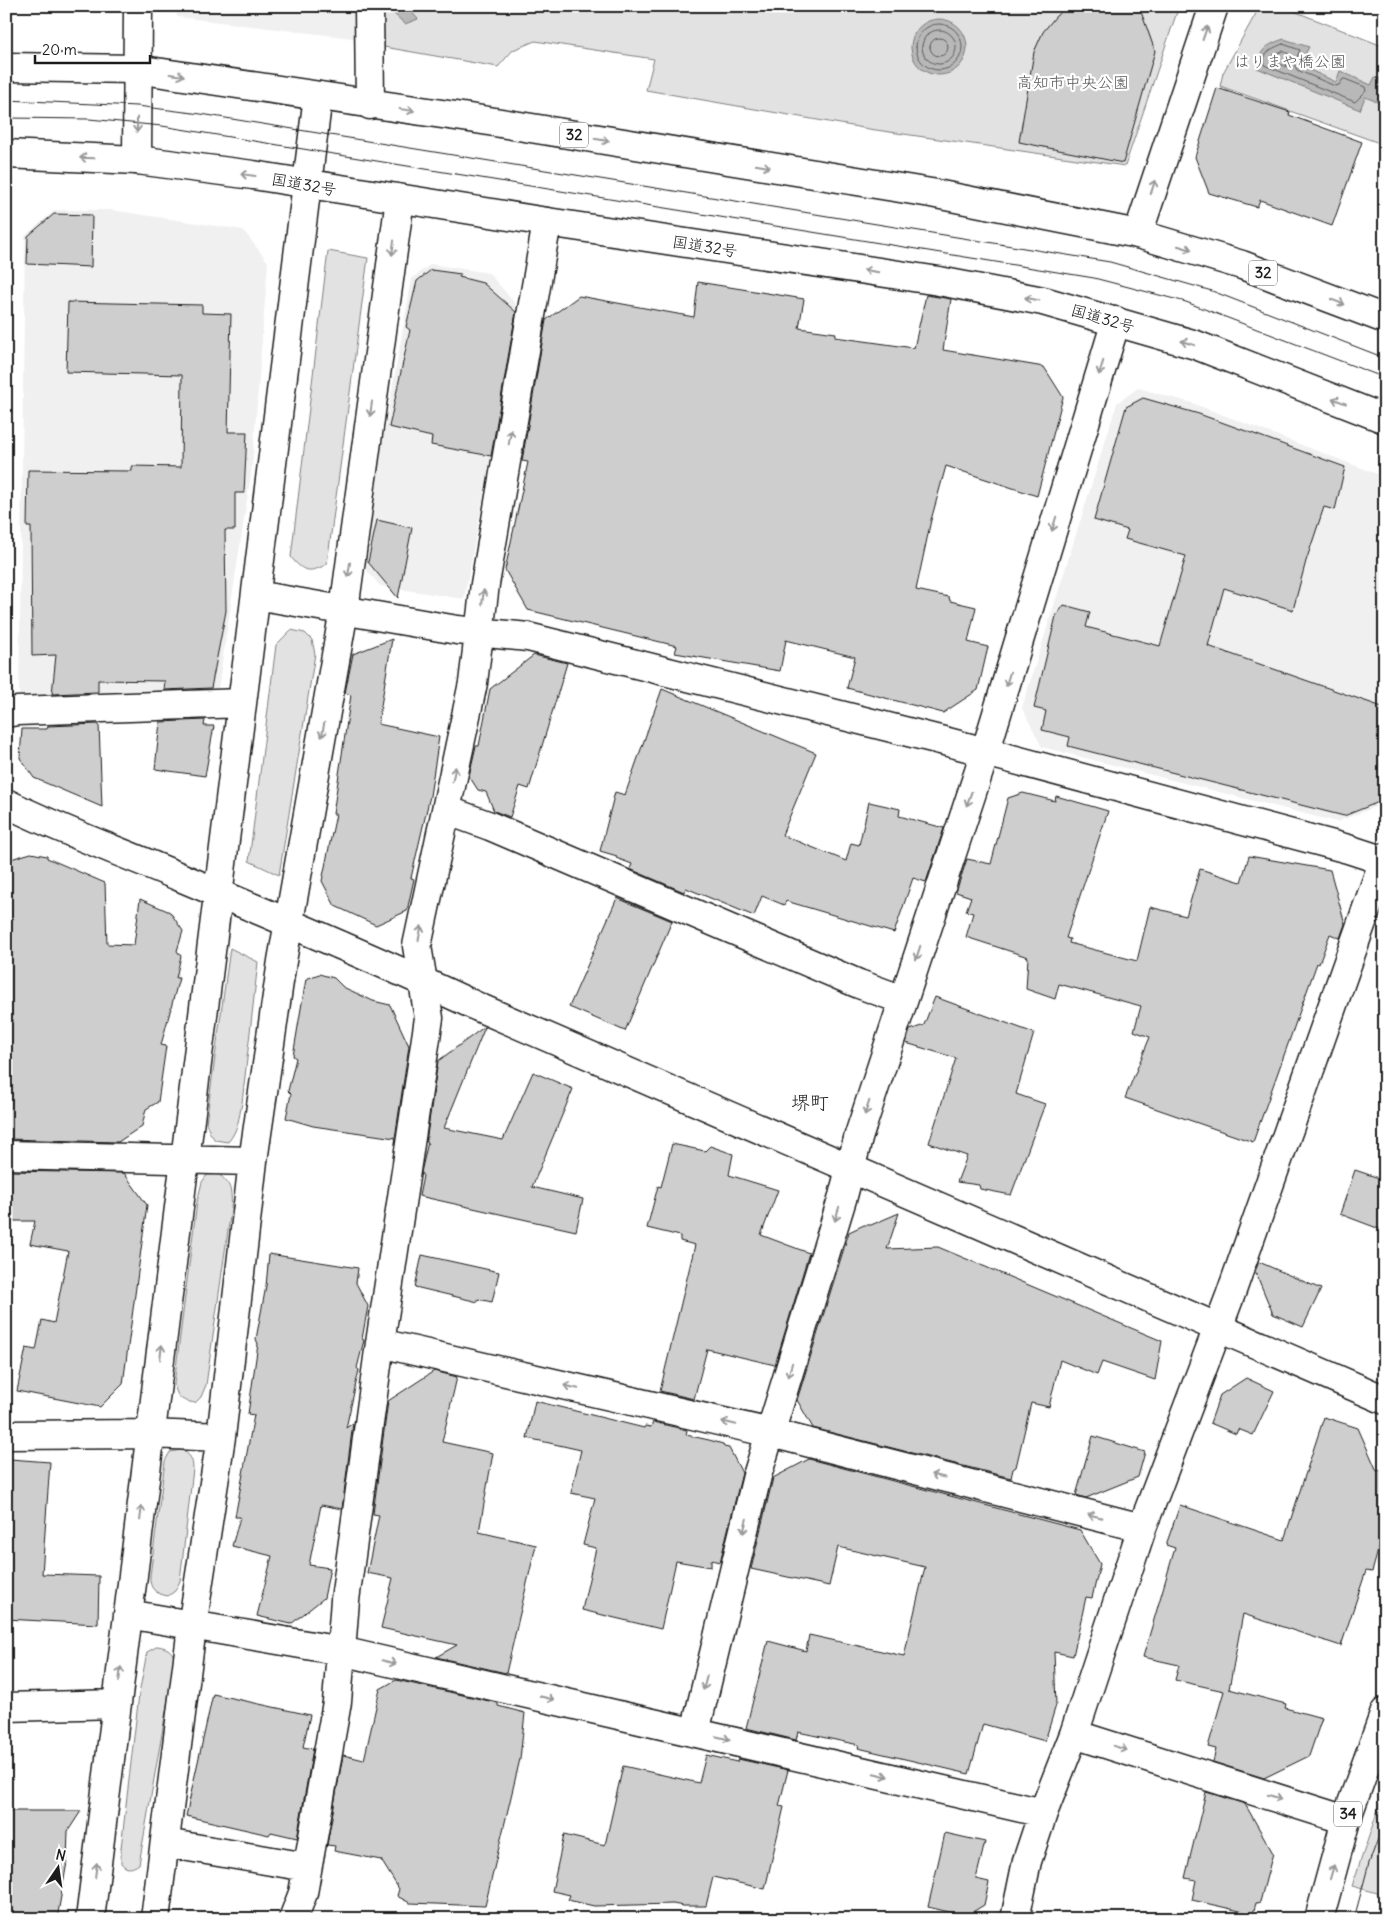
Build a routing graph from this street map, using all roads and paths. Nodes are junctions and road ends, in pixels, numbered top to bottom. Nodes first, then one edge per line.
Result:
1 (138, 6) edge
2 (369, 6) edge
3 (1214, 6) edge
4 (6, 67) edge
5 (136, 69) junction
6 (318, 96) junction
7 (370, 105) junction
8 (6, 154) edge
9 (137, 160) junction
10 (307, 185) junction
11 (400, 200) junction
12 (547, 222) junction
13 (1138, 234) junction
14 (1385, 319) edge
15 (1116, 322) junction
16 (1385, 419) edge
17 (256, 594) junction
18 (344, 610) junction
19 (479, 632) junction
20 (242, 703) junction
21 (6, 713) edge
22 (985, 753) junction
23 (6, 803) edge
24 (446, 810) junction
25 (1384, 860) edge
26 (218, 894) junction
27 (288, 924) junction
28 (423, 981) junction
29 (902, 1000) junction
30 (6, 1155) edge
31 (185, 1159) junction
32 (254, 1161) junction
33 (851, 1168) junction
34 (1217, 1327) junction
35 (380, 1343) junction
36 (1385, 1400) edge
37 (771, 1433) junction
38 (150, 1434) junction
39 (6, 1435) edge
40 (221, 1436) junction
41 (1142, 1528) junction
42 (128, 1614) junction
43 (192, 1627) junction
44 (341, 1651) junction
45 (117, 1704) junction
46 (6, 1706) edge
47 (1385, 1712) edge
48 (695, 1732) junction
49 (1074, 1734) junction
50 (1043, 1812) junction
51 (1346, 1820) junction
52 (165, 1843) junction
53 (308, 1867) junction
54 (90, 1919) edge
55 (155, 1919) edge
56 (293, 1919) edge
57 (1015, 1919) edge
58 (1319, 1919) edge

1 - 5 main road
2 - 7 main road
13 -> 3 main road
4 - 5 main road, 32
5 -> 6 main road, 32
5 -> 9 main road
6 - 7 main road, 32
6 - 10 main road
7 -> 13 main road, 32
9 -> 8 main road, 国道32号
10 -> 9 main road, 国道32号
10 - 11 main road, 国道32号
10 - 17 main road
11 - 12 main road, 国道32号
11 -> 18 main road
15 -> 12 main road, 国道32号
19 -> 12 main road
13 -> 14 main road, 32
16 -> 15 main road, 国道32号
15 -> 22 main road
17 - 18 main road
17 - 20 main road
18 - 19 main road
18 -> 27 main road
19 - 22 main road
24 -> 19 main road
20 - 21 main road
20 - 26 main road
22 - 25 main road
22 -> 29 main road
23 - 26 main road
28 -> 24 main road
24 - 29 main road
25 - 34 main road
26 - 27 main road
26 - 31 main road
27 - 28 main road
27 - 32 main road
28 - 33 main road
28 - 35 main road
29 -> 33 main road
30 - 31 main road
31 - 32 main road
38 -> 31 main road
32 - 40 main road
33 - 34 main road
33 -> 37 main road
34 - 36 main road
34 - 41 main road
37 -> 35 main road
35 - 44 main road
41 -> 37 main road
37 -> 48 main road
38 - 39 main road
38 - 40 main road
42 -> 38 main road
40 - 43 main road
41 - 49 main road
42 - 43 main road
45 -> 42 main road
43 - 44 main road
43 - 52 main road
44 -> 48 main road
44 - 53 main road
45 - 46 main road
54 -> 45 main road
47 - 51 main road, 34
48 -> 50 main road
49 - 50 main road
49 -> 51 main road
50 - 57 main road
58 -> 51 main road, 34
52 - 53 main road
52 - 55 main road
53 - 56 main road

